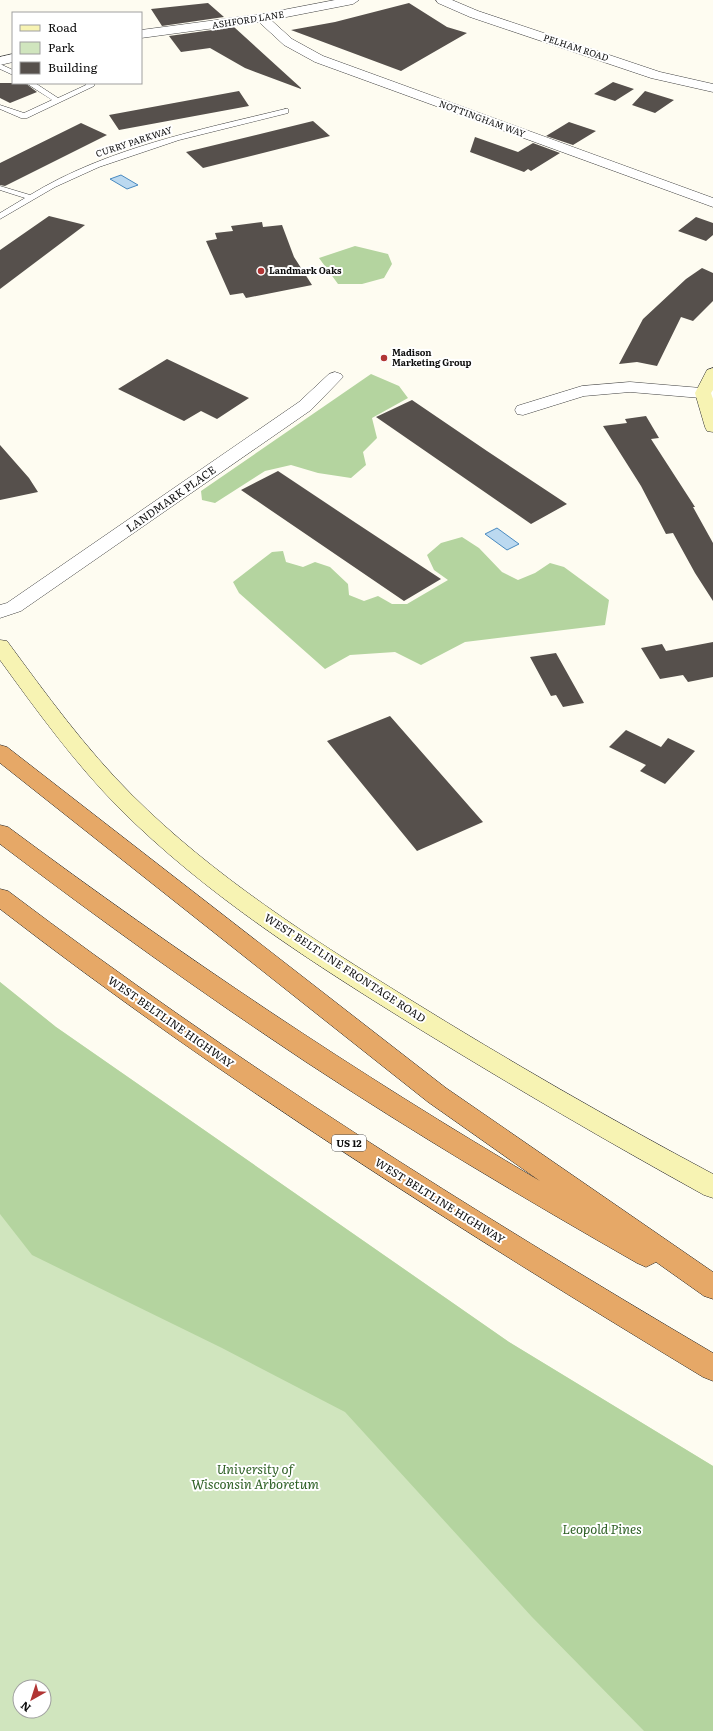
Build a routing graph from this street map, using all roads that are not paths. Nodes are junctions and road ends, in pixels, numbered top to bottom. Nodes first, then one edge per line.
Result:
1 (353, 0) edge
2 (442, 0) edge
3 (262, 18) junction
4 (142, 34) edge
5 (12, 58) edge
6 (0, 61) edge
7 (0, 66) edge
8 (12, 72) edge
9 (32, 84) edge
10 (90, 84) edge
11 (713, 88) edge
12 (58, 101) junction
13 (0, 107) edge
14 (285, 111) dead end
15 (0, 188) edge
16 (30, 198) junction
17 (713, 203) edge
18 (0, 217) edge
19 (713, 372) edge
20 (335, 377) dead end
21 (708, 393) edge
22 (523, 410) dead end
23 (713, 427) edge
24 (0, 612) edge
25 (0, 646) edge
26 (0, 752) edge
27 (0, 833) edge
28 (0, 897) edge
29 (713, 1187) edge
30 (713, 1287) edge
31 (713, 1293) edge
32 (713, 1368) edge

1 - 3 street, ASHFORD LANE
2 - 11 street, PELHAM ROAD
3 - 4 street, ASHFORD LANE
3 - 17 street, NOTTINGHAM WAY
5 - 6 street
7 - 8 lane
9 - 12 lane
10 - 12 lane
12 - 13 lane
14 - 16 lane, CURRY PARKWAY
15 - 16 lane
16 - 18 lane, CURRY PARKWAY
19 - 21 street
20 - 24 street, LANDMARK PLACE
21 - 22 street
21 - 23 street
25 - 29 street, WEST BELTLINE FRONTAGE ROAD
26 - 30 highway
27 - 31 highway
28 - 32 highway, WEST BELTLINE HIGHWAY / US 12

